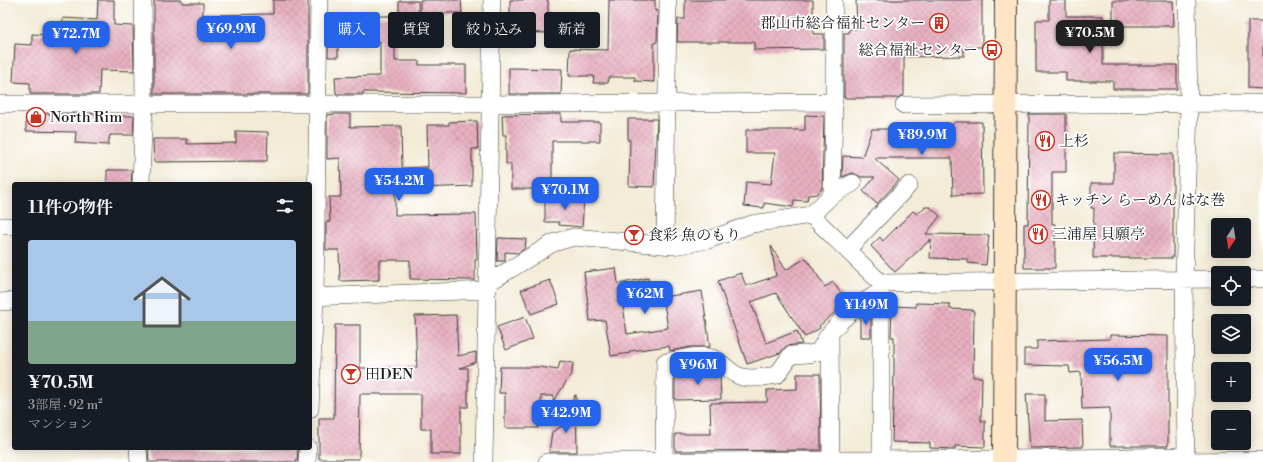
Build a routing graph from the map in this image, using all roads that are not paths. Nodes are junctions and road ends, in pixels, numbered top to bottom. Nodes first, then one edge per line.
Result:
1 (143, 0) edge
2 (319, 0) edge
3 (492, 0) edge
4 (668, 0) edge
5 (834, 0) edge
6 (1006, 0) edge
7 (1187, 0) edge
8 (666, 102) junction
9 (834, 102) junction
10 (1263, 103) edge
11 (0, 104) edge
12 (144, 104) junction
13 (318, 104) junction
14 (491, 104) junction
15 (904, 105) dead end
16 (1006, 105) junction
17 (1189, 105) junction
18 (141, 182) edge
19 (853, 183) dead end
20 (908, 185) dead end
21 (832, 196) junction
22 (811, 215) junction
23 (0, 226) edge
24 (12, 226) edge
25 (665, 245) junction
26 (847, 250) junction
27 (1211, 279) edge
28 (1251, 279) edge
29 (1263, 279) edge
30 (1184, 280) junction
31 (1004, 282) junction
32 (488, 287) junction
33 (881, 287) junction
34 (313, 297) edge
35 (12, 301) edge
36 (0, 302) edge
37 (312, 334) edge
38 (830, 334) junction
39 (138, 450) edge
40 (308, 450) edge
41 (881, 459) junction
42 (1186, 460) edge
43 (1263, 460) edge
44 (664, 461) edge
45 (831, 461) edge
46 (1004, 461) edge
47 (139, 462) edge
48 (308, 462) edge
49 (484, 462) edge
50 (547, 462) edge

1 - 12 street
2 - 13 street
3 - 14 street
4 - 8 street
5 - 9 street
6 - 16 street
7 - 17 street
8 - 9 street
8 - 14 street
8 - 25 street
9 - 21 street
10 - 17 street
11 - 12 street
12 - 13 street
12 - 18 street
13 - 14 street
13 - 34 street
14 - 32 street
15 - 16 street
16 - 17 street
16 - 31 street
17 - 30 street
19 - 21 street
20 - 26 street
21 - 22 street
22 - 25 street
22 - 26 street
23 - 24 street
25 - 32 street
26 - 33 street
27 - 30 street
28 - 29 street
30 - 31 street
30 - 42 street
31 - 33 street
31 - 46 street
32 - 34 street
32 - 49 street
33 - 38 street
33 - 41 street
34 - 37 street
35 - 36 street
38 - 44 street
38 - 45 street
39 - 47 street
40 - 48 street
41 - 45 street
41 - 46 street
42 - 43 street
42 - 46 street
44 - 45 street
44 - 50 street

